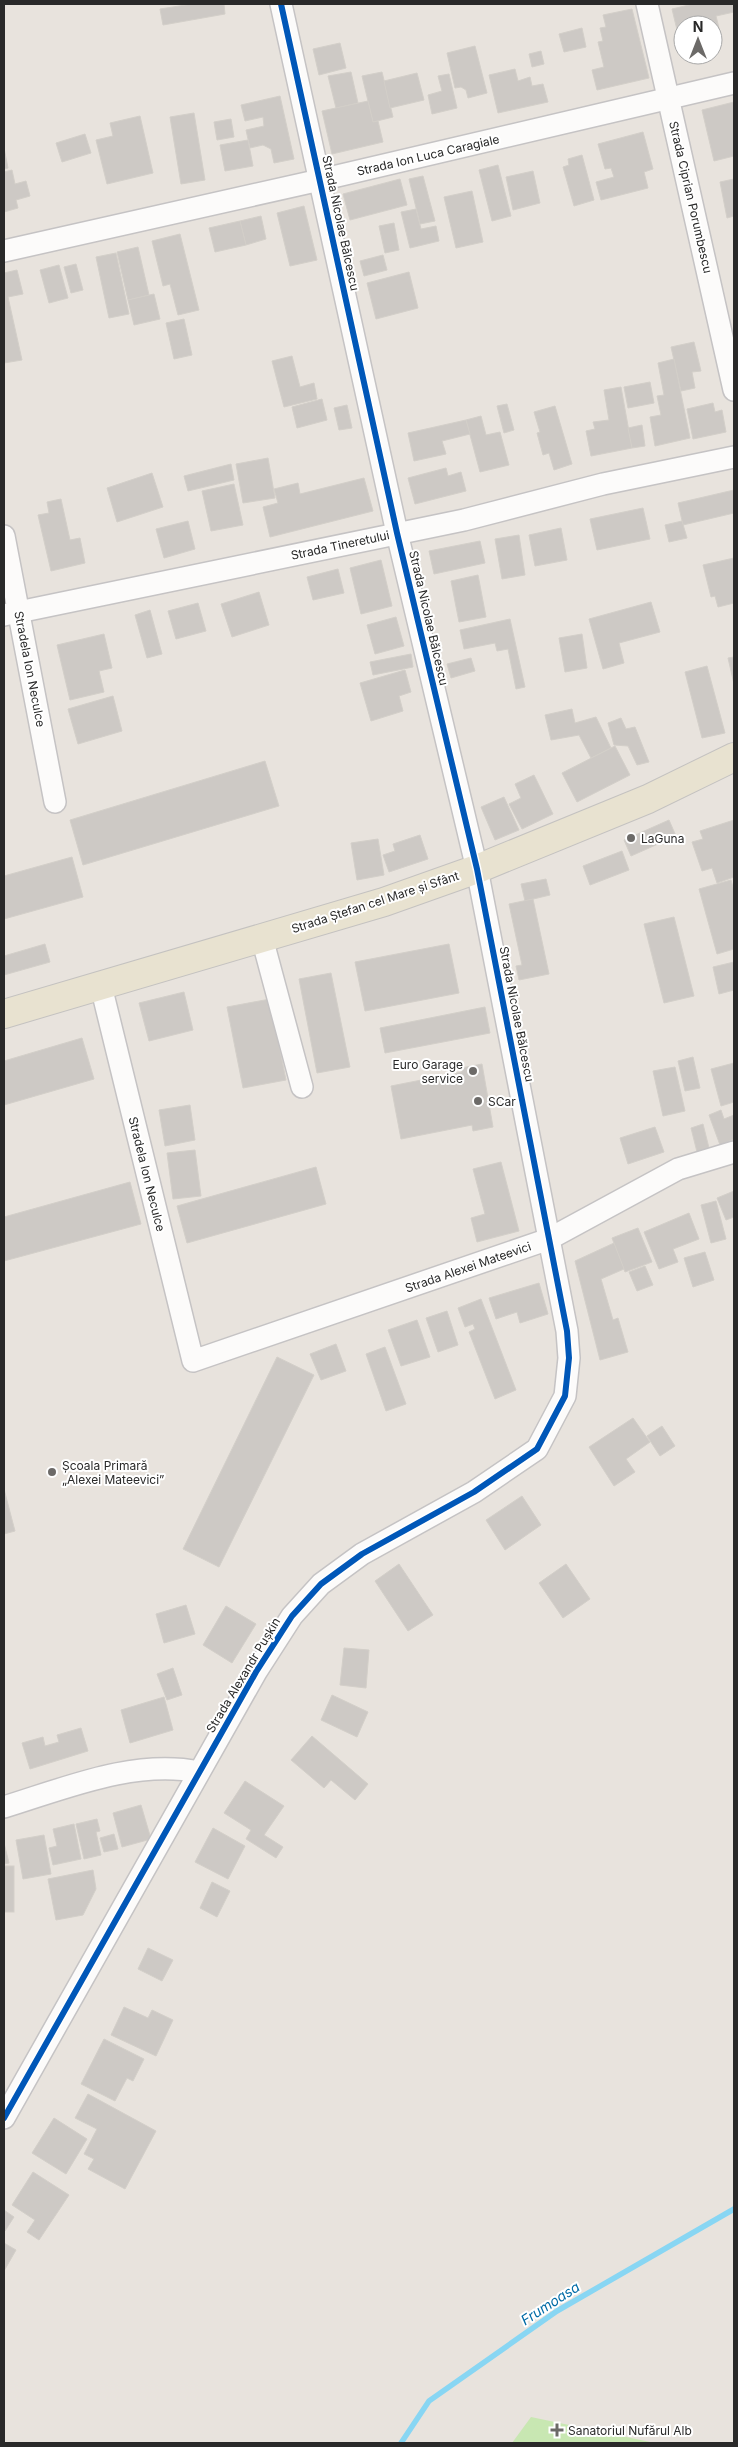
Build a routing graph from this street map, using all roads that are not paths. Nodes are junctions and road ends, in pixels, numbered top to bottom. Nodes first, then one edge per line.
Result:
1 (280, 4) edge
2 (647, 4) edge
3 (734, 83) edge
4 (669, 99) junction
5 (320, 180) junction
6 (4, 251) edge
7 (734, 390) edge
8 (734, 457) edge
9 (397, 533) junction
10 (4, 536) edge
11 (11, 613) edge
12 (734, 758) edge
13 (55, 802) dead end
14 (477, 869) junction
15 (262, 938) junction
16 (101, 986) junction
17 (4, 1014) edge
18 (302, 1087) dead end
19 (734, 1152) edge
20 (549, 1238) junction
21 (193, 1361) joint
22 (199, 1772) junction
23 (4, 1807) edge
24 (4, 2118) edge

1 - 5 street, Strada Nicolae Bălcescu
2 - 4 street, Strada Ciprian Porumbescu
3 - 4 street, Strada Ion Luca Caragiale
4 - 5 street, Strada Ion Luca Caragiale
4 - 7 street, Strada Ciprian Porumbescu
5 - 6 street, Strada Ion Luca Caragiale
5 - 9 street, Strada Nicolae Bălcescu
8 - 9 street, Strada Tineretului
9 - 11 street, Strada Tineretului
9 - 14 street, Strada Nicolae Bălcescu
10 - 11 street, Stradela Ion Neculce
11 - 13 street, Stradela Ion Neculce
12 - 14 main road, Strada Ștefan cel Mare și Sfânt
14 - 15 main road, Strada Ștefan cel Mare și Sfânt
14 - 20 street, Strada Nicolae Bălcescu
15 - 16 main road, Strada Ștefan cel Mare și Sfânt
15 - 18 street
16 - 17 main road, Strada Ștefan cel Mare și Sfânt
16 - 21 street, Stradela Ion Neculce
19 - 20 street, Strada Alexei Mateevici
20 - 21 street, Strada Alexei Mateevici
20 - 22 street, Strada Alexandr Pușkin
22 - 23 street
22 - 24 street, Strada Alexandr Pușkin

